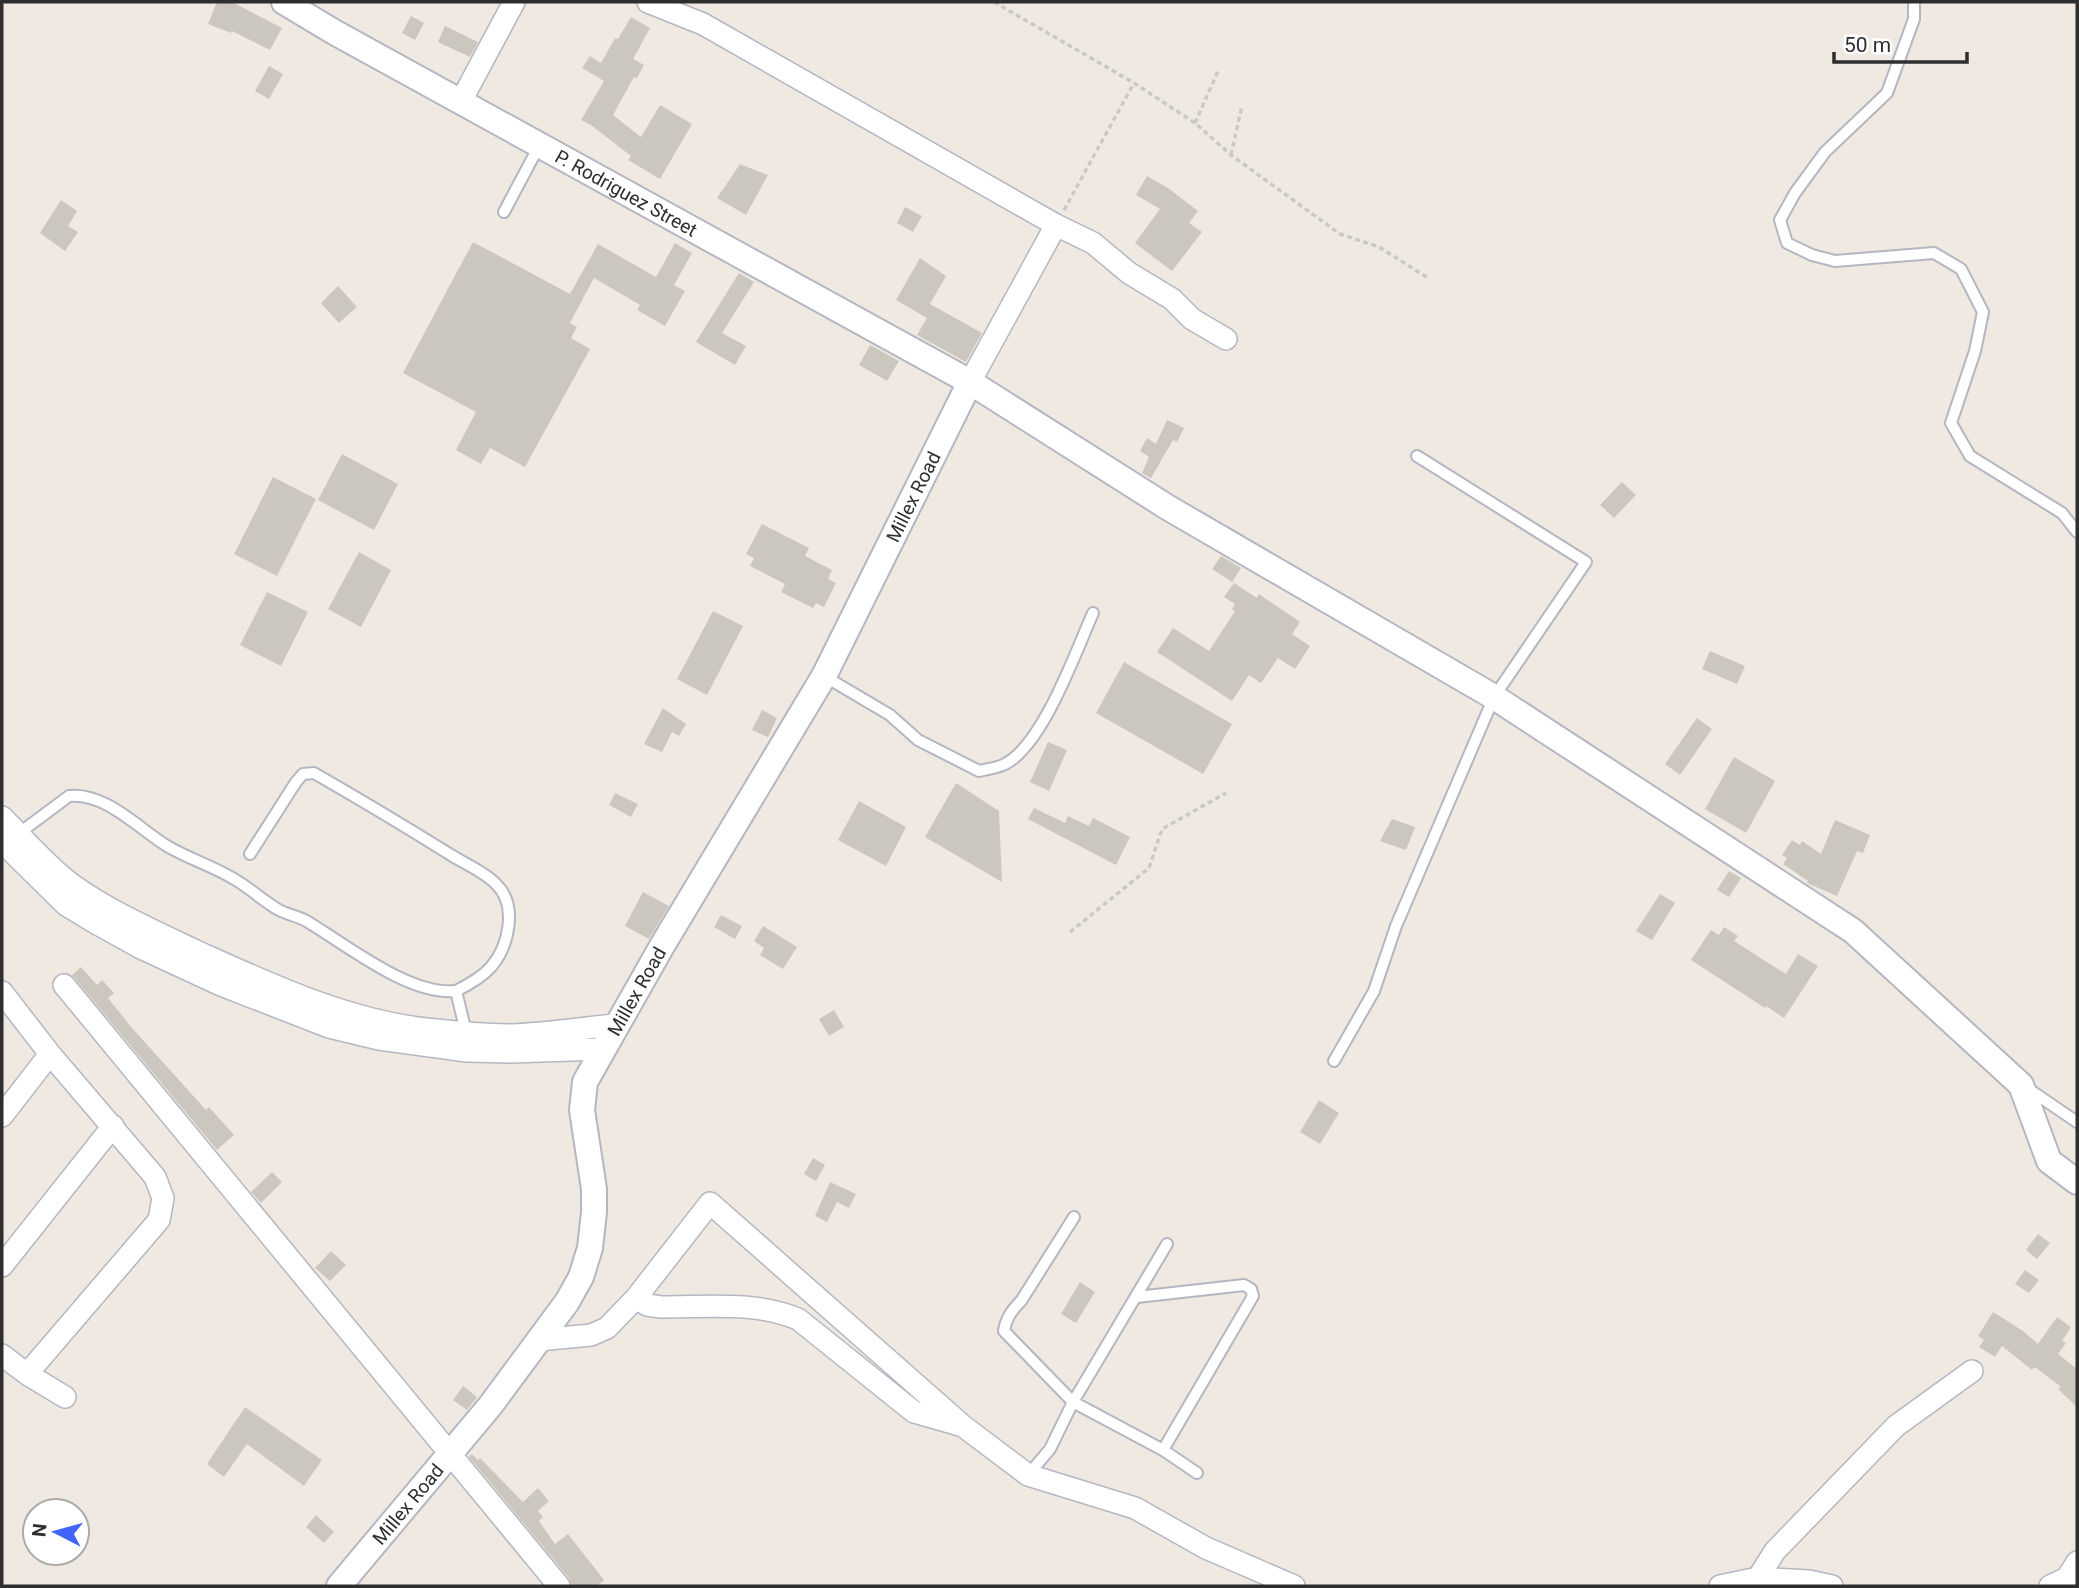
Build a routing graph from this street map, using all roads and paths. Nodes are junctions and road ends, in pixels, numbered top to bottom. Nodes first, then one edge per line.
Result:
1 (284, 2) edge
2 (514, 2) edge
3 (648, 2) edge
4 (994, 2) edge
5 (1914, 2) edge
6 (1219, 69) dead end
7 (1134, 83) junction
8 (461, 101) junction
9 (1242, 106) dead end
10 (1195, 123) junction
11 (540, 144) junction
12 (1231, 155) junction
13 (504, 212) dead end
14 (1056, 225) junction
15 (1428, 278) dead end
16 (1226, 339) dead end
17 (970, 382) junction
18 (1417, 456) dead end
19 (2077, 532) edge
20 (1093, 612) dead end
21 (824, 676) junction
22 (1494, 697) junction
23 (1226, 793) dead end
24 (2, 817) edge
25 (10, 838) edge
26 (250, 854) dead end
27 (1070, 932) dead end
28 (64, 985) dead end
29 (456, 991) junction
30 (2, 992) edge
31 (616, 1025) junction
32 (466, 1032) junction
33 (602, 1049) junction
34 (50, 1054) junction
35 (1334, 1061) dead end
36 (2021, 1085) junction
37 (2, 1116) edge
38 (2077, 1122) edge
39 (113, 1126) junction
40 (2077, 1182) edge
41 (1074, 1217) dead end
42 (1167, 1244) dead end
43 (2, 1266) edge
44 (1137, 1297) junction
45 (636, 1298) junction
46 (538, 1340) junction
47 (2, 1355) edge
48 (1972, 1371) dead end
49 (27, 1374) junction
50 (65, 1397) dead end
51 (1073, 1402) junction
52 (962, 1426) junction
53 (1163, 1450) junction
54 (449, 1455) junction
55 (1197, 1473) dead end
56 (1028, 1475) junction
57 (2077, 1562) edge
58 (1758, 1578) junction
59 (339, 1586) edge
60 (559, 1586) edge
61 (1294, 1586) edge
62 (1720, 1586) edge
63 (1832, 1586) edge
64 (2050, 1586) edge

1 - 8 street, P. Rodriguez Street
2 - 8 street
3 - 14 street
4 - 7 path
5 - 19 lane
6 - 10 path
7 - 10 path
7 - 14 path
8 - 11 street, P. Rodriguez Street
9 - 12 path
10 - 12 path
11 - 13 lane
11 - 17 street, P. Rodriguez Street
12 - 15 path
14 - 16 street
14 - 17 street
17 - 21 street, Millex Road
17 - 22 street, P. Rodriguez Street
18 - 22 lane
20 - 21 lane
21 - 31 street, Millex Road
22 - 35 lane
22 - 36 street, P. Rodriguez Street
23 - 27 path
24 - 25 street
25 - 29 lane
25 - 32 street
25 - 33 street
26 - 29 lane
28 - 54 street
29 - 32 lane
30 - 34 street
31 - 32 street
31 - 33 street, Millex Road
33 - 46 street, Millex Road
34 - 37 street
34 - 39 street
36 - 38 lane
36 - 40 street
39 - 43 street
39 - 49 street
41 - 51 lane
42 - 44 lane
44 - 51 lane
44 - 53 lane
45 - 46 street
45 - 52 street
45 - 52 street
46 - 54 street, Millex Road
47 - 49 street
48 - 58 street
49 - 50 street
51 - 53 lane
51 - 56 lane
52 - 56 street
53 - 55 lane
54 - 59 street, Millex Road
54 - 60 street
56 - 61 street
57 - 64 street
58 - 62 street
58 - 63 street

